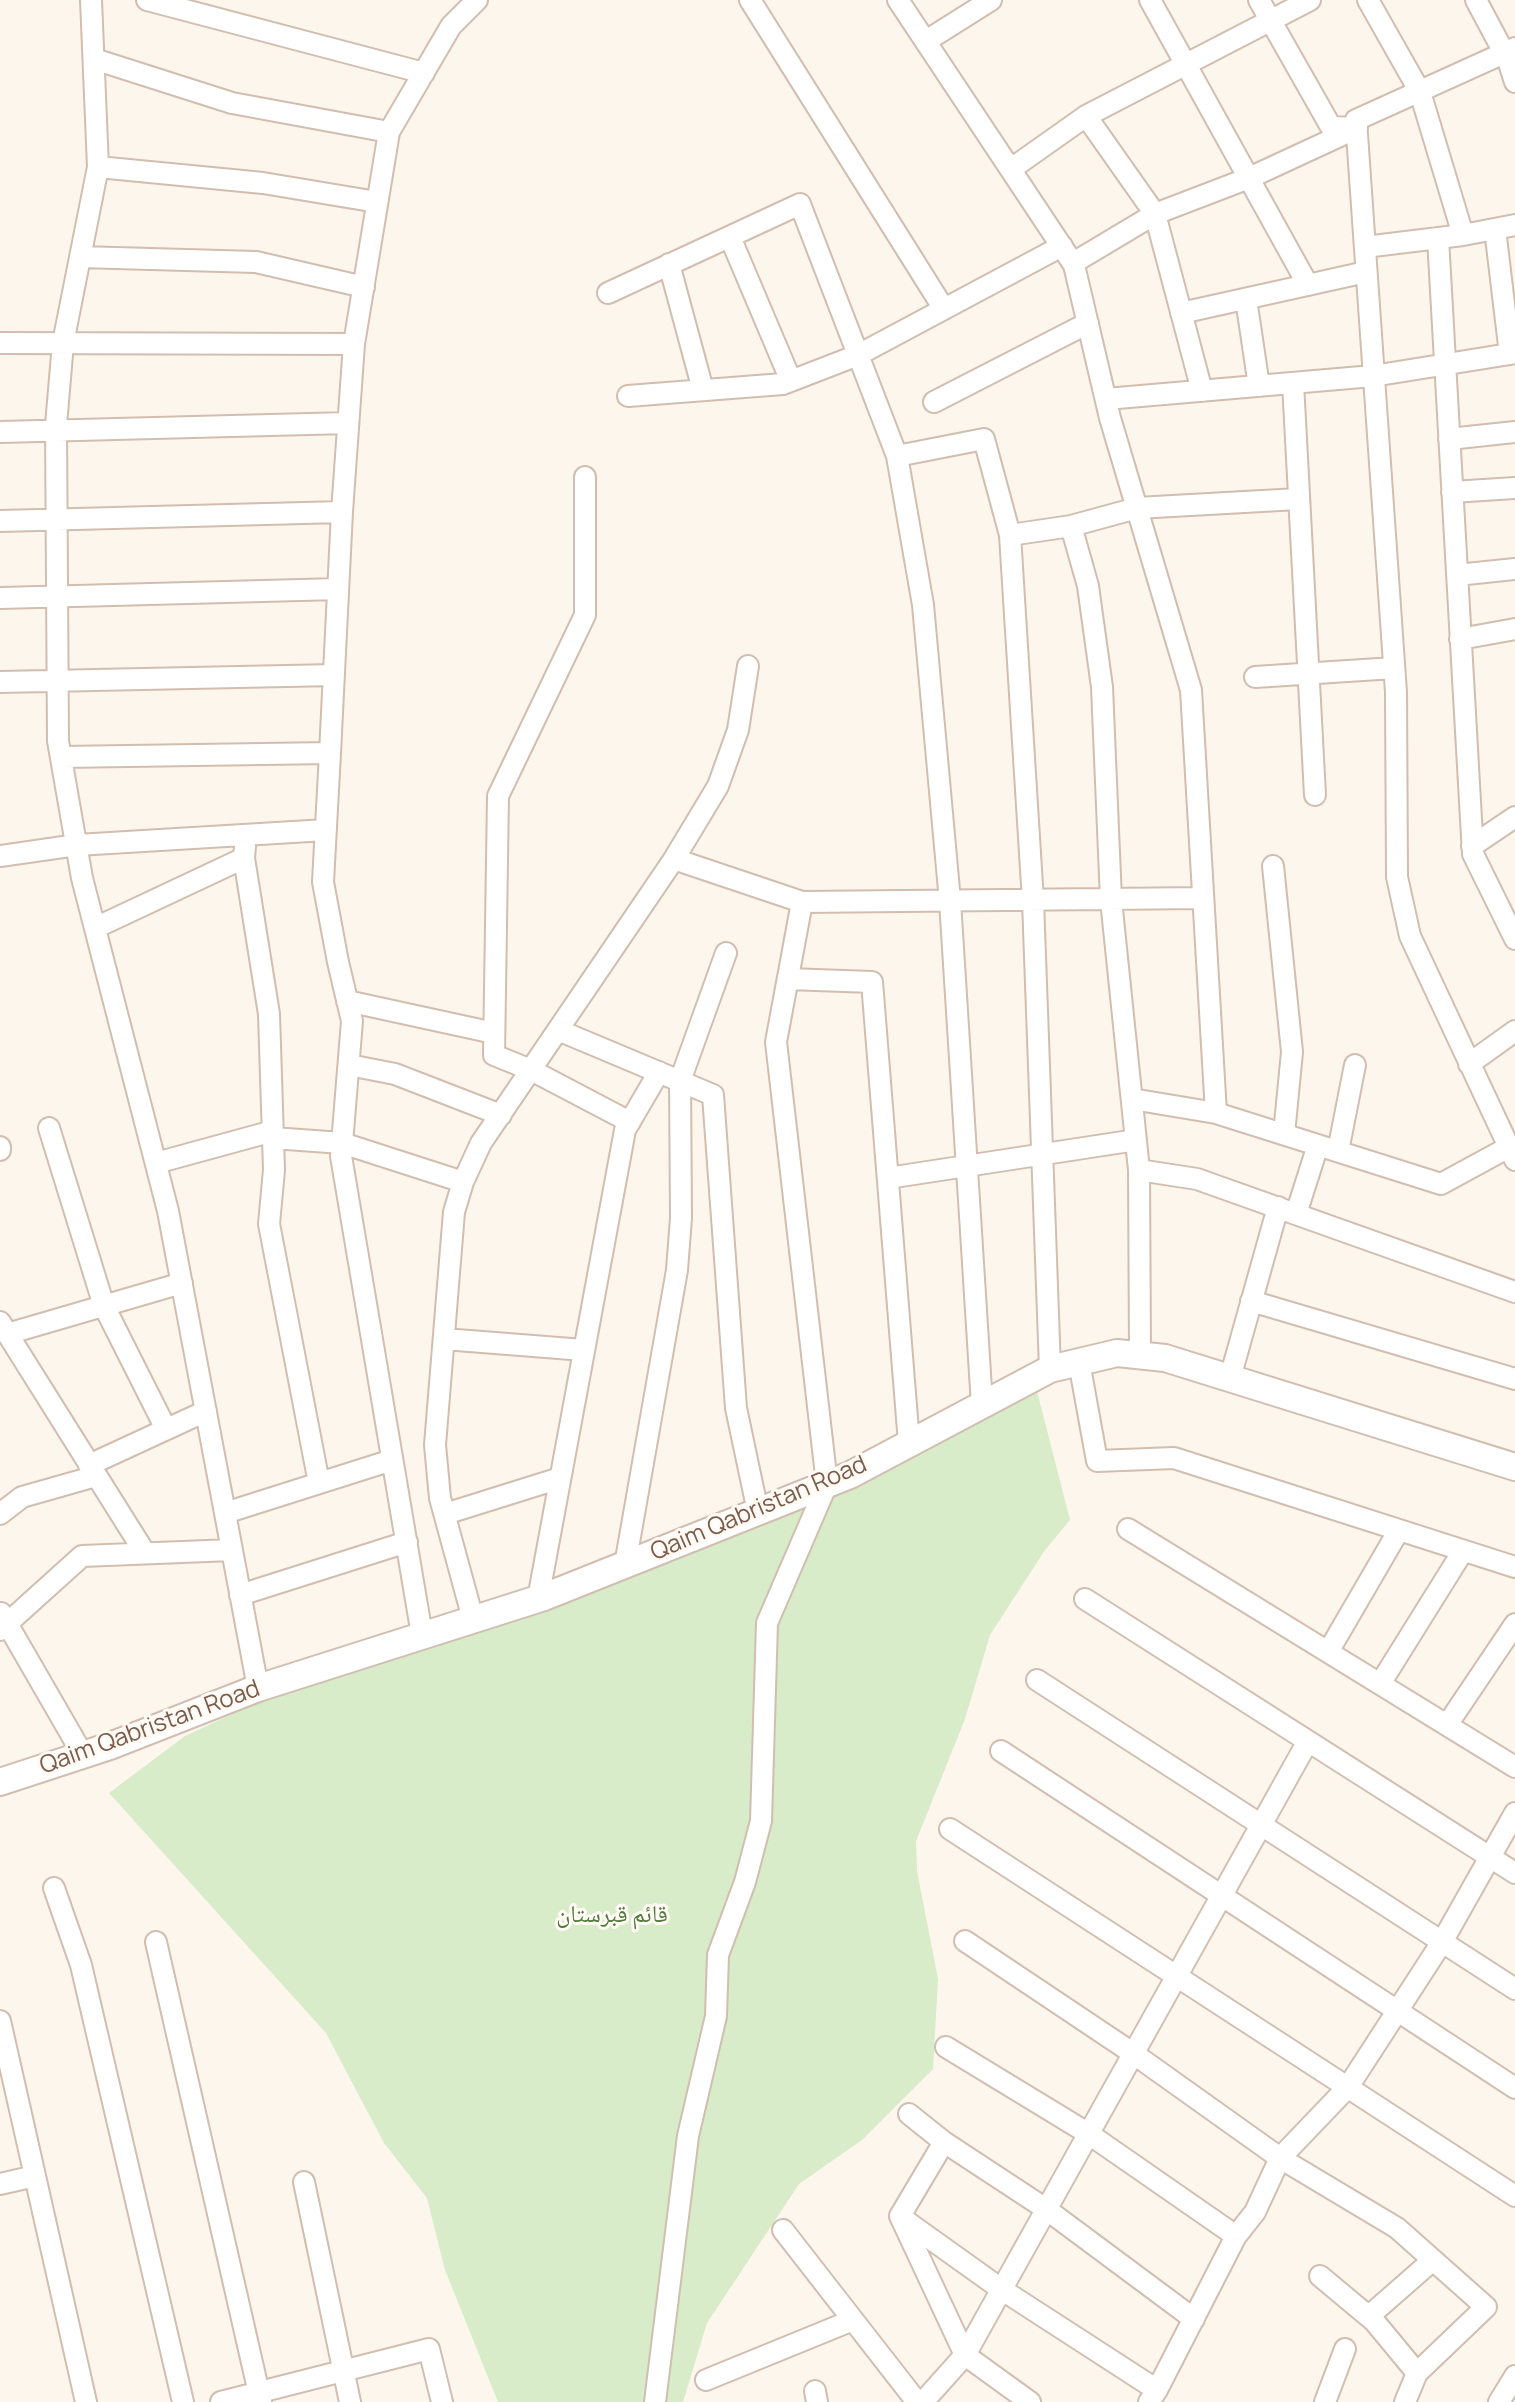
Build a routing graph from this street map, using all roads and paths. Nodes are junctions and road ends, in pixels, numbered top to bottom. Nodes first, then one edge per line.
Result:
1 (91, 0) edge
2 (147, 0) edge
3 (750, 0) edge
4 (898, 0) edge
5 (991, 0) edge
6 (1150, 0) edge
7 (1259, 0) edge
8 (1310, 0) edge
9 (1368, 0) edge
10 (1476, 0) edge
11 (470, 1) edge
12 (1270, 20) junction
13 (926, 41) junction
14 (1509, 51) edge
15 (94, 59) junction
16 (1186, 64) junction
17 (424, 73) junction
18 (1515, 82) edge
19 (1420, 92) junction
20 (1086, 116) junction
21 (1357, 128) junction
22 (389, 132) junction
23 (98, 167) junction
24 (1011, 169) junction
25 (1249, 178) junction
26 (377, 202) junction
27 (1155, 214) junction
28 (1505, 227) edge
29 (1463, 235) junction
30 (730, 237) junction
31 (1438, 238) junction
32 (1365, 247) junction
33 (1068, 254) junction
34 (80, 257) junction
35 (669, 264) junction
36 (1366, 272) junction
37 (1308, 285) junction
38 (364, 287) junction
39 (1508, 287) edge
40 (608, 293) dead end
41 (1246, 299) junction
42 (944, 309) junction
43 (1181, 313) junction
44 (1088, 323) junction
45 (0, 343) edge
46 (63, 343) junction
47 (354, 344) junction
48 (1512, 354) edge
49 (858, 355) junction
50 (1445, 365) junction
51 (1373, 376) junction
52 (791, 381) junction
53 (1293, 383) junction
54 (1259, 386) junction
55 (703, 390) junction
56 (1202, 391) junction
57 (628, 396) dead end
58 (1106, 399) junction
59 (934, 402) dead end
60 (348, 423) junction
61 (56, 431) junction
62 (0, 432) edge
63 (1515, 432) edge
64 (1449, 439) junction
65 (897, 456) junction
66 (585, 477) dead end
67 (1515, 488) edge
68 (1452, 492) junction
69 (1298, 499) junction
70 (1137, 508) junction
71 (342, 512) junction
72 (57, 519) junction
73 (0, 521) edge
74 (1071, 526) junction
75 (1010, 535) junction
76 (1515, 569) edge
77 (1457, 575) junction
78 (338, 589) junction
79 (57, 596) junction
80 (0, 598) edge
81 (1515, 629) edge
82 (1460, 639) junction
83 (748, 666) dead end
84 (1394, 668) junction
85 (1307, 673) junction
86 (334, 675) junction
87 (1255, 677) dead end
88 (58, 680) junction
89 (0, 682) edge
90 (330, 753) junction
91 (61, 757) junction
92 (1315, 795) dead end
93 (1515, 817) edge
94 (326, 830) junction
95 (245, 835) junction
96 (77, 845) junction
97 (1472, 846) junction
98 (0, 856) edge
99 (244, 858) junction
100 (674, 859) junction
101 (1273, 866) dead end
102 (1203, 898) junction
103 (1111, 900) junction
104 (950, 901) junction
105 (1033, 901) junction
106 (802, 902) junction
107 (95, 928) junction
108 (1514, 934) edge
109 (726, 953) dead end
110 (788, 979) junction
111 (347, 1001) junction
112 (558, 1030) junction
113 (1515, 1031) edge
114 (494, 1033) junction
115 (1469, 1064) junction
116 (349, 1065) junction
117 (1355, 1065) dead end
118 (531, 1070) junction
119 (659, 1072) junction
120 (680, 1081) junction
121 (1132, 1099) junction
122 (1216, 1113) junction
123 (501, 1115) junction
124 (630, 1122) junction
125 (49, 1128) dead end
126 (1284, 1134) junction
127 (273, 1135) junction
128 (1136, 1140) junction
129 (342, 1143) junction
130 (1318, 1145) junction
131 (1338, 1151) junction
132 (1043, 1154) junction
133 (1512, 1154) edge
134 (156, 1163) junction
135 (967, 1166) junction
136 (1139, 1170) junction
137 (888, 1178) junction
138 (463, 1182) junction
139 (1287, 1210) junction
140 (182, 1283) junction
141 (1515, 1292) edge
142 (1251, 1301) junction
143 (104, 1306) junction
144 (4, 1328) edge
145 (444, 1339) junction
146 (584, 1350) junction
147 (1140, 1355) junction
148 (1079, 1362) junction
149 (1050, 1369) junction
150 (1230, 1378) junction
151 (1515, 1379) edge
152 (982, 1405) junction
153 (206, 1411) junction
154 (166, 1429) junction
155 (909, 1443) junction
156 (392, 1460) junction
157 (1515, 1467) edge
158 (93, 1470) junction
159 (560, 1478) junction
160 (319, 1483) junction
161 (827, 1484) junction
162 (758, 1512) junction
163 (225, 1513) junction
164 (0, 1514) edge
165 (445, 1514) junction
166 (1128, 1529) dead end
167 (1399, 1530) junction
168 (407, 1542) junction
169 (232, 1550) junction
170 (1463, 1551) junction
171 (145, 1553) junction
172 (625, 1565) junction
173 (1515, 1567) edge
174 (240, 1595) junction
175 (538, 1599) junction
176 (1085, 1599) dead end
177 (473, 1619) junction
178 (3, 1621) edge
179 (1515, 1624) edge
180 (422, 1635) junction
181 (1328, 1652) junction
182 (1037, 1680) dead end
183 (1380, 1684) junction
184 (258, 1688) junction
185 (1447, 1725) junction
186 (1308, 1741) junction
187 (1001, 1751) dead end
188 (83, 1755) junction
189 (1515, 1767) edge
190 (0, 1782) edge
191 (1515, 1813) edge
192 (1262, 1825) junction
193 (950, 1829) dead end
194 (1491, 1856) junction
195 (1515, 1873) edge
196 (54, 1888) dead end
197 (1222, 1896) junction
198 (965, 1941) dead end
199 (156, 1942) dead end
200 (1442, 1942) junction
201 (1177, 1977) junction
202 (1515, 1989) edge
203 (1397, 2011) junction
204 (0, 2021) edge
205 (946, 2047) dead end
206 (1134, 2054) junction
207 (1348, 2087) junction
208 (1515, 2088) edge
209 (909, 2114) dead end
210 (1089, 2134) junction
211 (944, 2142) junction
212 (1280, 2158) junction
213 (35, 2176) junction
214 (304, 2182) dead end
215 (0, 2184) edge
216 (1515, 2196) edge
217 (1046, 2209) junction
218 (900, 2216) junction
219 (783, 2230) dead end
220 (1236, 2236) junction
221 (1433, 2260) junction
222 (1320, 2276) dead end
223 (1001, 2289) junction
224 (1369, 2316) junction
225 (1194, 2319) junction
226 (853, 2320) junction
227 (1345, 2349) dead end
228 (965, 2355) junction
229 (343, 2373) junction
230 (1417, 2373) junction
231 (1515, 2376) edge
232 (706, 2380) dead end
233 (1153, 2396) edge
234 (260, 2397) edge
235 (86, 2402) edge
236 (183, 2402) edge
237 (221, 2402) edge
238 (350, 2402) edge
239 (442, 2402) edge
240 (655, 2402) edge
241 (917, 2402) edge
242 (923, 2402) edge
243 (1030, 2402) edge
244 (1325, 2402) edge
245 (1405, 2402) edge
246 (1499, 2402) edge

1 - 15 street
2 - 17 street
3 - 42 street
4 - 13 street
5 - 13 street
6 - 16 street
7 - 12 street
8 - 12 street
9 - 19 street
10 - 14 street
11 - 17 street
12 - 16 street
12 - 21 street
13 - 24 street
14 - 18 street
14 - 19 street
15 - 22 street
15 - 23 street
16 - 20 street
16 - 25 street
17 - 22 street
19 - 21 street
19 - 29 street
20 - 24 street
20 - 27 street
21 - 25 street
21 - 32 street
22 - 26 street
23 - 26 street
23 - 34 street
24 - 33 street
25 - 27 street
25 - 37 street
26 - 38 street
27 - 33 street
27 - 43 street
28 - 29 street
28 - 39 street
29 - 31 street
30 - 35 street
30 - 49 street
30 - 52 street
31 - 32 street
31 - 50 street
32 - 36 street
33 - 42 street
33 - 44 street
34 - 38 street
34 - 46 street
35 - 40 street
35 - 55 street
36 - 37 street
36 - 51 street
37 - 41 street
38 - 47 street
39 - 48 street
41 - 43 street
41 - 54 street
42 - 49 street
43 - 56 street
44 - 58 street
44 - 59 street
45 - 46 street
46 - 47 street
46 - 61 street
47 - 60 street
48 - 50 street
49 - 52 street
49 - 65 street
50 - 51 street
50 - 64 street
51 - 53 street
51 - 84 street
52 - 55 street
53 - 54 street
53 - 69 street
54 - 56 street
55 - 57 street
56 - 58 street
58 - 70 street
60 - 61 street
60 - 71 street
61 - 62 street
61 - 72 street
63 - 64 street
64 - 68 street
65 - 75 street
65 - 104 street
66 - 114 street
67 - 68 street
68 - 77 street
69 - 70 street
69 - 85 street
70 - 74 street
70 - 102 street
71 - 72 street
71 - 78 street
72 - 73 street
72 - 79 street
74 - 75 street
74 - 103 street
75 - 105 street
76 - 77 street
77 - 82 street
78 - 79 street
78 - 86 street
79 - 80 street
79 - 88 street
81 - 82 street
82 - 97 street
83 - 100 street
84 - 85 street
84 - 115 street
85 - 87 street
85 - 92 street
86 - 88 street
86 - 90 street
88 - 89 street
88 - 91 street
90 - 91 street
90 - 94 street
91 - 96 street
93 - 97 street
94 - 95 street
94 - 111 street
95 - 96 street
95 - 99 street
96 - 98 street
96 - 107 street
97 - 108 street
99 - 107 street
99 - 127 street
100 - 106 street
100 - 112 street
101 - 126 street
102 - 103 street
102 - 122 street
103 - 105 street
103 - 121 street
104 - 105 street
104 - 106 street
104 - 135 street
105 - 132 street
106 - 110 street
107 - 134 street
109 - 120 street
110 - 137 street
110 - 161 street
111 - 114 street
111 - 116 street
112 - 118 street
112 - 119 street
113 - 115 street
114 - 118 street
115 - 133 street
116 - 123 street
116 - 129 street
117 - 131 street
118 - 123 street
118 - 124 street
119 - 120 street
119 - 124 street
120 - 162 street
120 - 172 street
121 - 122 street
121 - 128 street
122 - 126 street
123 - 138 street
124 - 146 street
125 - 143 street
126 - 130 street
127 - 129 street
127 - 134 street
127 - 160 street
128 - 132 street
128 - 136 street
129 - 138 street
129 - 156 street
130 - 131 street
130 - 139 street
131 - 133 street
132 - 135 street
132 - 149 street
134 - 140 street
135 - 137 street
135 - 152 street
136 - 139 street
136 - 147 street
137 - 155 street
138 - 145 street
139 - 141 street
139 - 142 street
140 - 143 street
140 - 153 street
142 - 150 street
142 - 151 street
143 - 144 street
143 - 154 street
144 - 158 street
145 - 146 street
145 - 165 street
146 - 159 street
147 - 148 street, Qaim Qabristan Road
147 - 150 street, Qaim Qabristan Road
148 - 149 street, Qaim Qabristan Road
148 - 167 street
149 - 152 street, Qaim Qabristan Road
150 - 157 street, Qaim Qabristan Road
152 - 155 street, Qaim Qabristan Road
153 - 154 street
153 - 163 street
154 - 158 street
155 - 161 street, Qaim Qabristan Road
156 - 160 street
156 - 168 street
158 - 164 street
158 - 171 street
159 - 165 street
159 - 175 street
160 - 163 street
161 - 162 street, Qaim Qabristan Road
161 - 240 street
162 - 172 street, Qaim Qabristan Road
163 - 169 street
165 - 177 street
166 - 181 street
167 - 170 street
167 - 181 street
168 - 174 street
168 - 180 street
169 - 171 street
169 - 174 street
170 - 173 street
170 - 183 street
171 - 178 street
172 - 175 street, Qaim Qabristan Road
174 - 184 street
175 - 177 street, Qaim Qabristan Road
176 - 186 street
177 - 180 street, Qaim Qabristan Road
178 - 188 street
179 - 185 street
180 - 184 street, Qaim Qabristan Road
181 - 183 street
182 - 192 street
183 - 185 street
184 - 188 street, Qaim Qabristan Road
185 - 189 street
186 - 192 street
186 - 194 street
187 - 197 street
188 - 190 street, Qaim Qabristan Road
191 - 194 street
192 - 197 street
192 - 200 street
193 - 201 street
194 - 195 street
194 - 200 street
196 - 236 street
197 - 201 street
197 - 203 street
198 - 206 street
199 - 234 street
200 - 202 street
200 - 203 street
201 - 206 street
201 - 207 street
203 - 207 street
203 - 208 street
204 - 213 street
205 - 210 street
206 - 210 street
206 - 212 street
207 - 212 street
207 - 216 street
209 - 211 street
210 - 217 street
210 - 220 street
211 - 217 street
211 - 218 street
212 - 220 street
212 - 221 street
213 - 215 street
213 - 235 street
214 - 229 street
217 - 223 street
217 - 225 street
218 - 223 street
218 - 228 street
219 - 226 street
220 - 225 street
221 - 224 street
221 - 230 street
222 - 224 street
223 - 228 street
223 - 233 street
224 - 230 street
225 - 233 street
226 - 232 street
226 - 241 street
227 - 244 street
228 - 242 street
228 - 243 street
229 - 234 street
229 - 238 street
229 - 239 street
230 - 245 street
231 - 246 street
234 - 237 street

